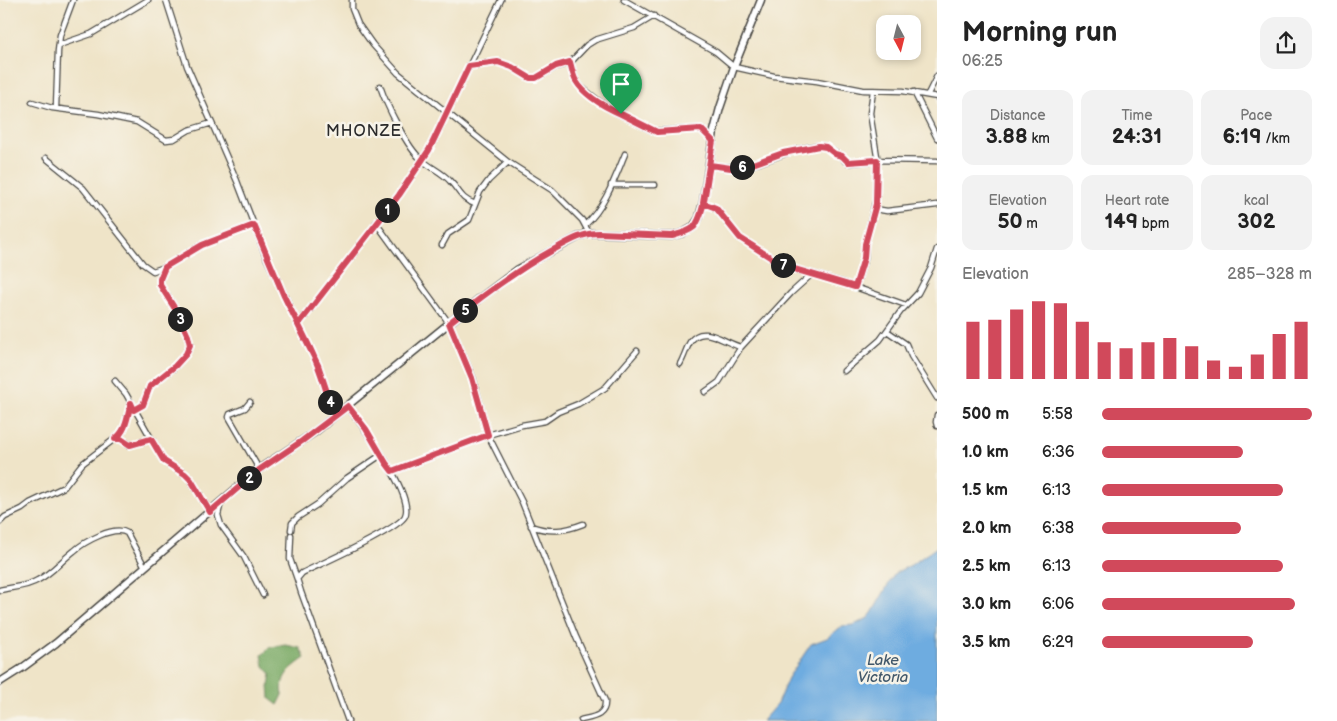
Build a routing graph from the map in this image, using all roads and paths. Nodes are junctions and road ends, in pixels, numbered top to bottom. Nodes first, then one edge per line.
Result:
1 (73, 0) edge
2 (148, 0) edge
3 (166, 0) edge
4 (352, 0) edge
5 (501, 0) edge
6 (624, 0) edge
7 (761, 0) edge
8 (654, 16) junction
9 (59, 45) junction
10 (570, 62) junction
11 (469, 66) junction
12 (734, 67) junction
13 (937, 76) edge
14 (380, 86) dead end
15 (873, 91) junction
16 (914, 92) junction
17 (928, 94) junction
18 (937, 96) edge
19 (32, 102) dead end
20 (56, 108) junction
21 (447, 114) junction
22 (212, 123) junction
23 (937, 138) edge
24 (713, 141) junction
25 (625, 154) dead end
26 (46, 158) dead end
27 (422, 160) junction
28 (877, 160) junction
29 (937, 161) edge
30 (508, 162) junction
31 (710, 165) junction
32 (611, 185) junction
33 (655, 185) dead end
34 (703, 203) junction
35 (475, 204) junction
36 (937, 205) edge
37 (875, 209) junction
38 (376, 223) junction
39 (254, 225) junction
40 (585, 225) junction
41 (589, 233) junction
42 (442, 245) dead end
43 (937, 249) edge
44 (936, 256) edge
45 (165, 267) junction
46 (812, 274) junction
47 (855, 287) junction
48 (906, 306) junction
49 (449, 323) junction
50 (298, 325) junction
51 (887, 331) junction
52 (741, 346) junction
53 (637, 352) dead end
54 (680, 364) dead end
55 (844, 371) dead end
56 (115, 381) dead end
57 (705, 392) dead end
58 (937, 398) edge
59 (250, 402) dead end
60 (131, 403) junction
61 (348, 406) junction
62 (134, 410) junction
63 (937, 415) edge
64 (335, 416) junction
65 (937, 426) edge
66 (488, 435) junction
67 (115, 439) junction
68 (151, 439) junction
69 (381, 455) junction
70 (259, 470) junction
71 (392, 471) junction
72 (222, 501) junction
73 (210, 512) junction
74 (0, 522) edge
75 (583, 524) dead end
76 (532, 526) junction
77 (145, 567) junction
78 (297, 579) junction
79 (0, 590) edge
80 (263, 595) dead end
81 (0, 682) edge
82 (581, 720) dead end
83 (348, 721) edge

1 - 9 street
2 - 9 street
3 - 22 street
4 - 21 street
5 - 11 street
6 - 8 street
7 - 12 main road
8 - 10 street
8 - 12 street
9 - 20 street
10 - 11 street
10 - 24 street
11 - 21 street
12 - 15 street
12 - 24 main road
13 - 17 street
14 - 27 street
15 - 16 street
15 - 28 street
16 - 17 street
16 - 23 street
17 - 18 street
19 - 20 street
20 - 22 street
21 - 27 street
21 - 30 street
22 - 39 street
24 - 31 main road
25 - 32 street
26 - 45 street
27 - 35 street
27 - 38 street
28 - 29 street
28 - 31 street
28 - 37 street
30 - 35 street
30 - 40 street
31 - 34 main road
32 - 33 street
32 - 40 street
34 - 41 main road
34 - 46 street
35 - 42 street
36 - 37 street
37 - 47 street
38 - 49 street
38 - 50 street
39 - 45 street
39 - 50 street
40 - 41 street
41 - 49 main road
43 - 44 street
44 - 48 street
45 - 62 street
46 - 47 street
46 - 52 street
47 - 48 street
48 - 51 street
49 - 61 main road
49 - 66 street
50 - 64 street
51 - 55 street
51 - 58 street
52 - 54 street
52 - 57 street
53 - 66 street
56 - 60 street
59 - 70 street
60 - 62 street
60 - 67 street
61 - 64 main road
61 - 69 street
62 - 68 street
63 - 65 street
64 - 70 main road
66 - 71 street
66 - 76 street
67 - 68 street
67 - 74 street
68 - 73 street
69 - 71 street
69 - 78 street
70 - 72 main road
71 - 78 street
72 - 73 main road
72 - 80 street
73 - 77 main road
75 - 76 street
76 - 82 street
77 - 79 street
77 - 81 main road
78 - 83 street

